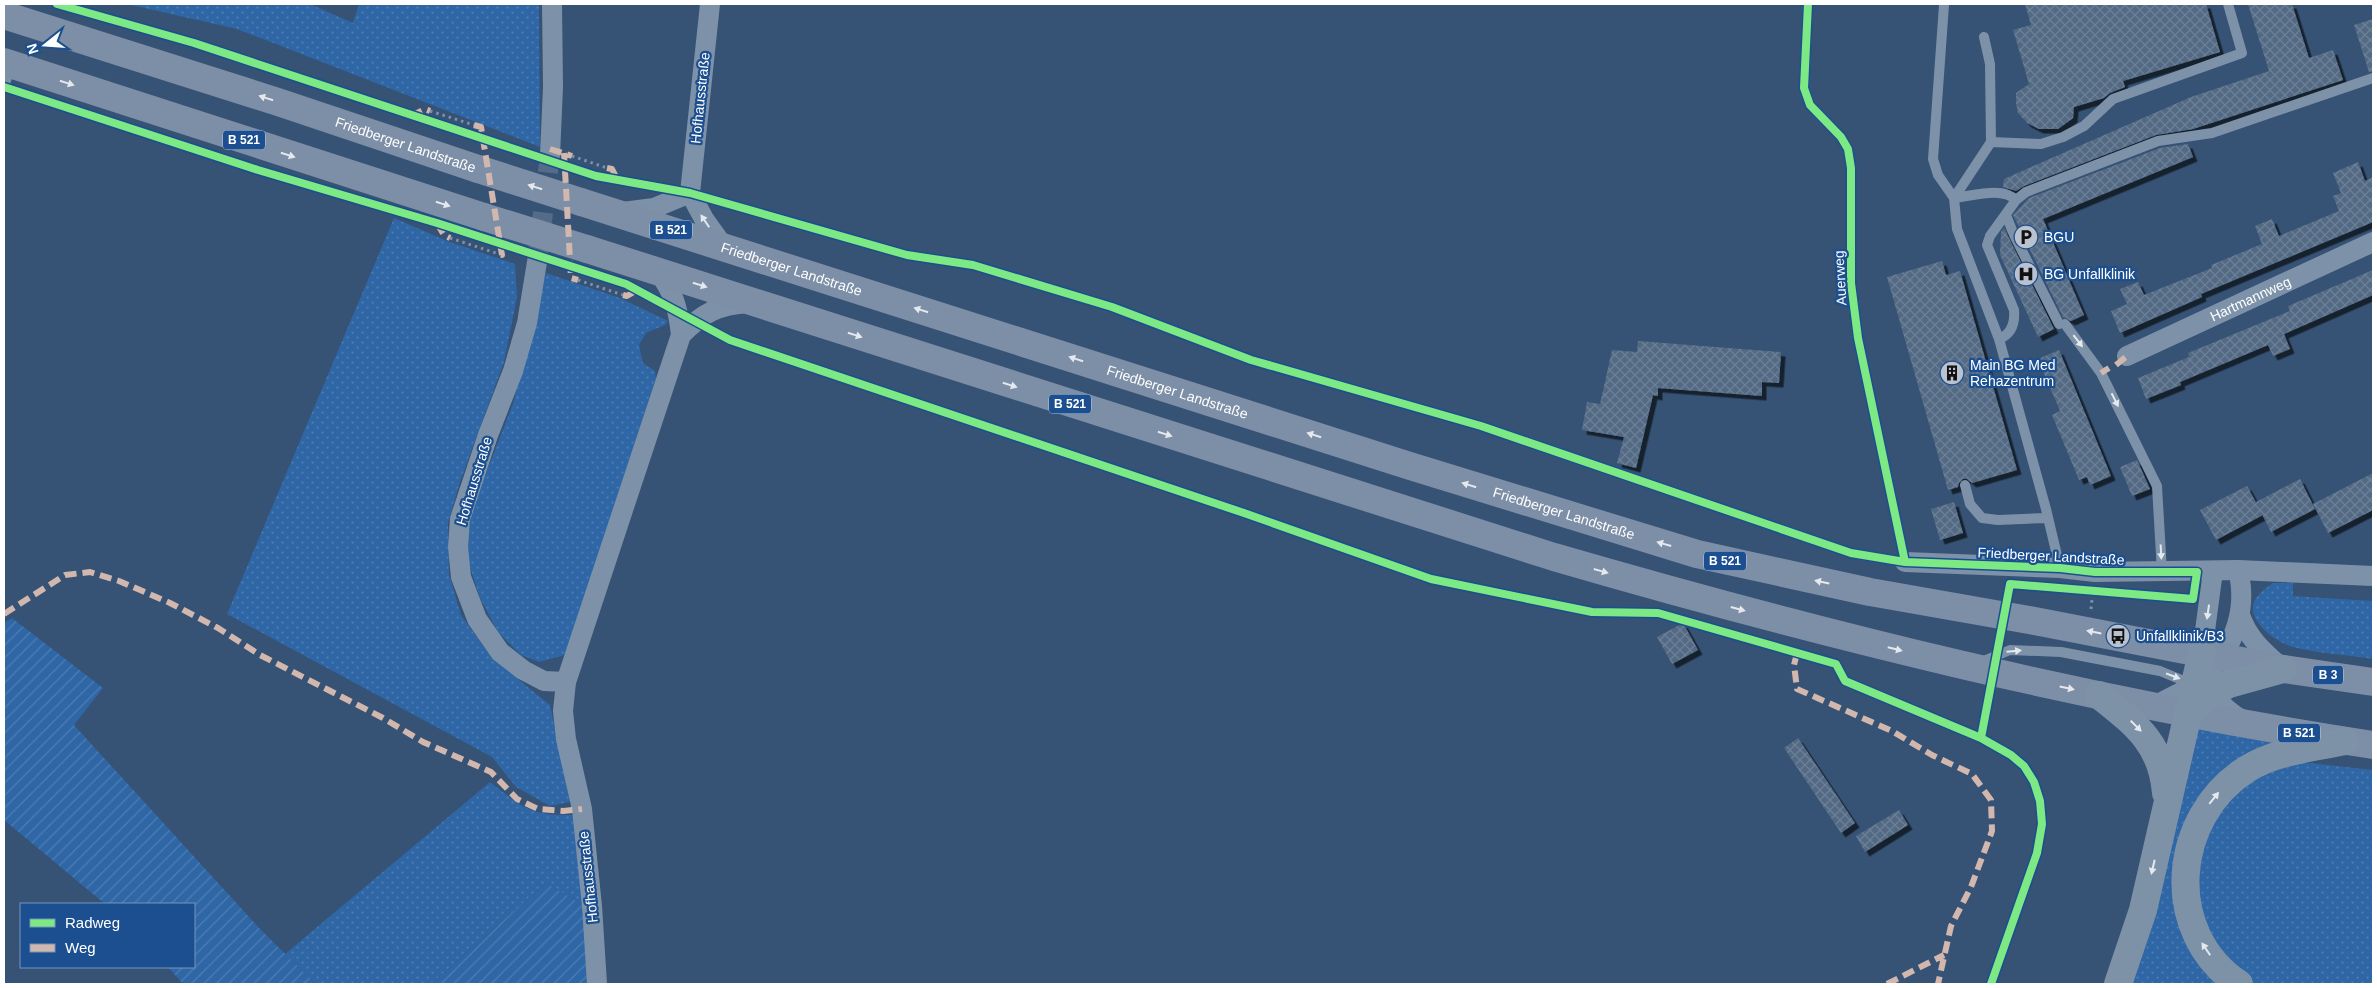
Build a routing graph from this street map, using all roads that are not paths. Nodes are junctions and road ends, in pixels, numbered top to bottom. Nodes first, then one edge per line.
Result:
1 (552, 4) edge
2 (710, 4) edge
3 (1808, 4) edge
4 (2228, 4) edge
5 (1944, 5) dead end
6 (4, 15) edge
7 (1984, 37) dead end
8 (6, 71) edge
9 (2373, 78) edge
10 (1991, 142) junction
11 (550, 155) tunnel mouth
12 (690, 193) junction
13 (1954, 198) junction
14 (2016, 200) junction
15 (618, 213) junction
16 (2006, 215) junction
17 (2373, 242) edge
18 (724, 247) junction
19 (537, 262) tunnel mouth
20 (658, 271) junction
21 (753, 303) junction
22 (681, 335) junction
23 (1999, 339) junction
24 (2127, 356) dead end
25 (1481, 426) dead end
26 (1965, 485) dead end
27 (2048, 518) junction
28 (1905, 562) junction
29 (2060, 568) junction
30 (2238, 570) junction
31 (2213, 571) junction
32 (2162, 572) junction
33 (2373, 576) edge
34 (2240, 615) junction
35 (1968, 667) junction
36 (2283, 669) junction
37 (2207, 672) junction
38 (566, 682) junction
39 (2373, 682) edge
40 (2099, 695) junction
41 (2155, 706) junction
42 (2188, 713) junction
43 (2254, 725) junction
44 (2345, 741) junction
45 (2373, 746) edge
46 (2167, 806) junction
47 (2123, 972) edge
48 (597, 984) edge
49 (2239, 984) edge

1 - 11 street
2 - 12 street, Hofhausstraße
3 - 28 lane, Auerweg
4 - 10 lane
5 - 13 lane
15 -> 6 main road, Friedberger Landstraße / B 521, bridge
7 - 10 lane
8 -> 20 main road, B 521, bridge
9 - 14 lane
10 - 13 lane
12 - 15 street
18 -> 12 street
13 - 14 lane
13 - 23 lane
14 - 16 lane
15 - 18 main road, Friedberger Landstraße / B 521
16 - 23 lane
16 -> 32 lane
17 - 24 street, Hartmannweg
37 -> 18 main road, Friedberger Landstraße / B 521
19 - 38 street, Hofhausstraße
20 -> 21 main road, B 521
20 - 22 street, Hofhausstraße
21 - 22 street
21 -> 35 main road, B 521
22 - 38 street, Hofhausstraße
23 - 27 lane
25 - 28 lane
26 - 27 lane
27 - 29 lane
28 - 29 street, Friedberger Landstraße
29 - 32 street, Friedberger Landstraße
30 - 31 street, Friedberger Landstraße
30 - 33 street, Friedberger Landstraße
30 - 34 street
31 - 32 street, Friedberger Landstraße
31 -> 37 street
34 - 36 street
34 - 37 street
35 -> 37 lane
35 -> 40 main road, B 521
36 - 37 main road, Friedberger Landstraße / B 521
36 - 37 highway, B 3
36 - 39 main road, Friedberger Landstraße / B 3
37 - 41 street
37 - 42 highway
37 - 43 street
38 - 48 street, Hofhausstraße
40 - 41 main road, B 521
40 -> 46 highway
41 - 42 main road, B 521
42 - 43 main road, B 521
42 - 46 highway
43 - 44 main road, B 521
44 - 45 main road, B 521
49 -> 44 highway
46 -> 47 highway

